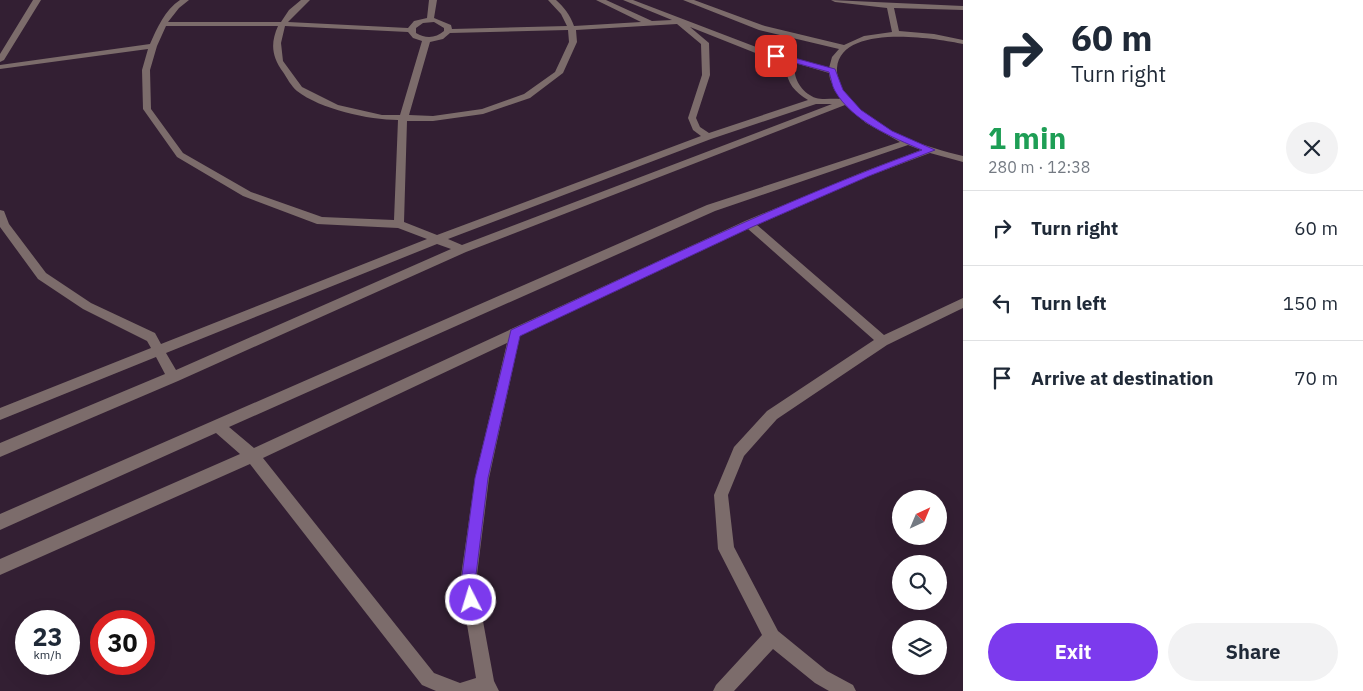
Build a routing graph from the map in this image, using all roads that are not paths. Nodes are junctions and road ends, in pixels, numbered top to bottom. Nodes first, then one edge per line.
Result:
1 (36, 0) edge
2 (169, 0) edge
3 (185, 0) edge
4 (306, 0) edge
5 (433, 0) edge
6 (552, 0) edge
7 (600, 0) edge
8 (626, 0) edge
9 (687, 0) edge
10 (835, 0) edge
11 (176, 6) junction
12 (890, 6) junction
13 (963, 8) edge
14 (430, 20) junction
15 (679, 22) junction
16 (650, 23) junction
17 (164, 24) junction
18 (282, 24) junction
19 (572, 28) junction
20 (411, 30) junction
21 (448, 31) junction
22 (896, 34) junction
23 (427, 39) junction
24 (963, 42) edge
25 (152, 46) junction
26 (845, 48) junction
27 (0, 60) edge
28 (791, 60) junction
29 (0, 67) edge
30 (832, 71) junction
31 (815, 100) junction
32 (847, 101) junction
33 (403, 120) junction
34 (708, 138) junction
35 (909, 142) junction
36 (930, 150) junction
37 (963, 159) edge
38 (0, 214) edge
39 (399, 224) junction
40 (749, 224) junction
41 (438, 239) junction
42 (462, 249) junction
43 (963, 303) edge
44 (515, 333) junction
45 (882, 341) junction
46 (159, 350) junction
47 (173, 377) junction
48 (0, 414) edge
49 (219, 427) junction
50 (0, 450) edge
51 (252, 456) junction
52 (0, 522) edge
53 (0, 567) edge
54 (772, 637) junction
55 (488, 687) edge
56 (458, 691) edge
57 (462, 691) edge
58 (722, 691) edge
59 (847, 691) edge

1 - 27 street
2 - 11 street
3 - 11 street
4 - 18 street
5 - 14 street
6 - 19 street
7 - 16 street
8 - 15 street
9 - 26 street
10 - 12 street
11 - 17 street
12 - 13 street
12 - 22 street
14 - 20 street
14 - 21 street
15 - 16 street
15 - 28 street
15 - 34 street
16 - 19 street
17 - 18 street
17 - 25 street
18 - 20 street
18 - 33 street
19 - 21 street
19 - 33 street
20 - 23 street
21 - 23 street
22 - 24 street
22 - 26 street
23 - 33 street
25 - 29 street
25 - 39 street
26 - 30 street
28 - 30 street
28 - 31 street
30 - 32 street
31 - 32 street
31 - 34 street
32 - 35 street
32 - 42 street
33 - 39 street
34 - 41 street
35 - 36 street
35 - 49 street
36 - 37 street
36 - 40 street
38 - 46 street
39 - 41 street
40 - 44 street
40 - 45 street
41 - 42 street
41 - 46 street
42 - 47 street
43 - 45 street
44 - 51 street
44 - 55 street
45 - 54 street
46 - 47 street
46 - 48 street
47 - 50 street
49 - 51 street
49 - 52 street
51 - 53 street
51 - 56 street
54 - 58 street
54 - 59 street
55 - 57 street

